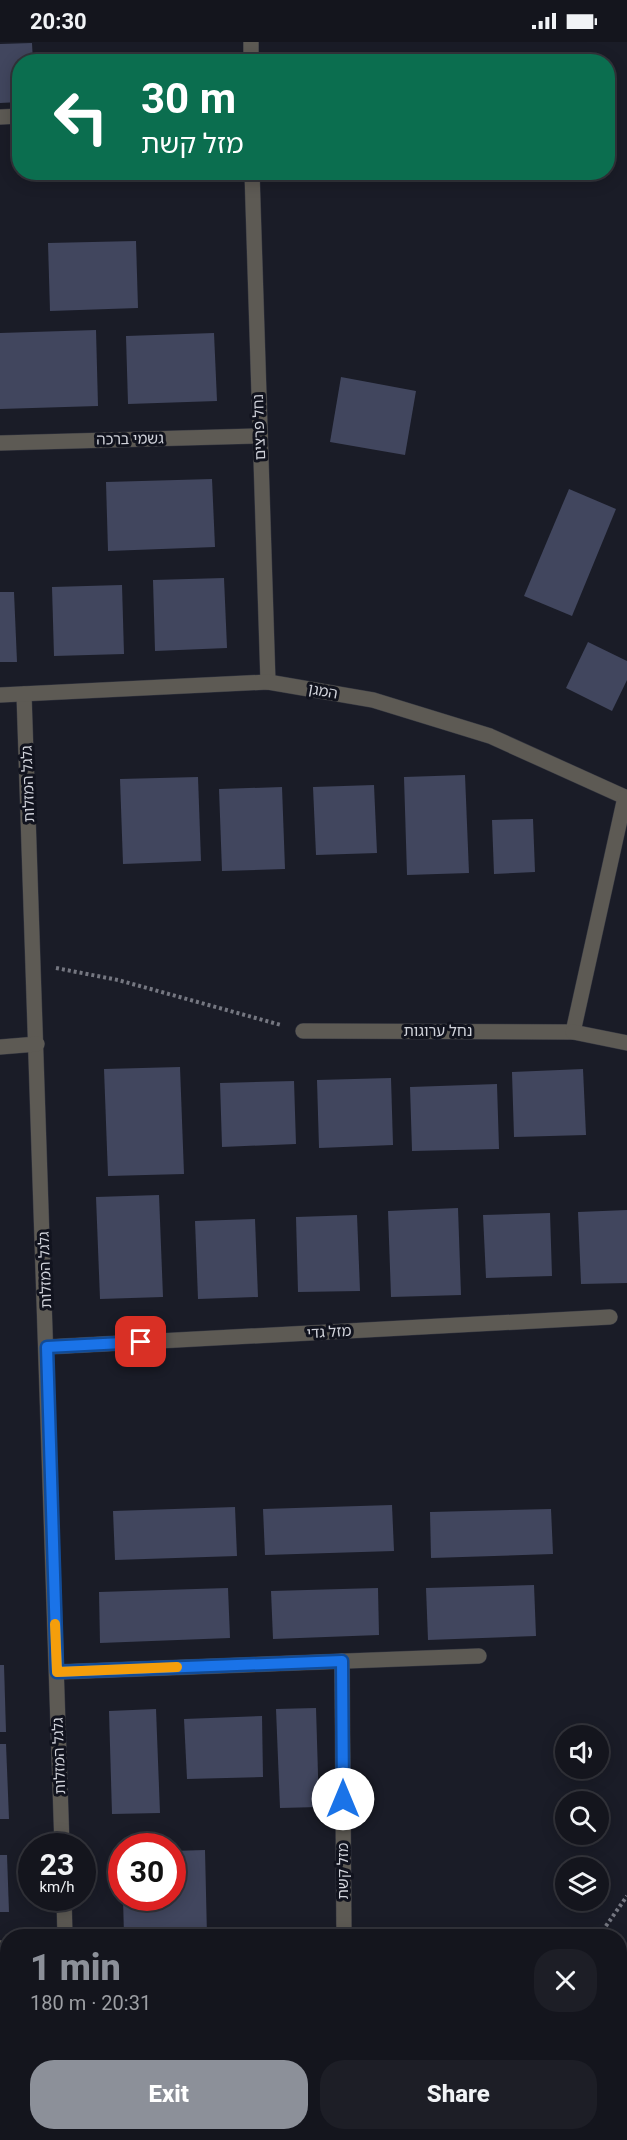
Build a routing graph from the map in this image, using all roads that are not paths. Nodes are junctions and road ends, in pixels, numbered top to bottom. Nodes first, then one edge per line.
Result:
1 (252, 180) edge
2 (260, 436) junction
3 (0, 442) edge
4 (268, 682) junction
5 (24, 693) junction
6 (0, 695) edge
7 (626, 797) edge
8 (303, 1031) road end
9 (573, 1032) junction
10 (627, 1043) edge
11 (37, 1044) junction
12 (0, 1047) edge
13 (610, 1317) dead end
14 (47, 1347) junction
15 (479, 1656) dead end
16 (342, 1661) junction
17 (57, 1672) junction
18 (62, 1833) edge
19 (64, 1911) edge
20 (65, 1929) edge
21 (344, 1929) edge

1 - 2 street, נחל פרצים
2 - 3 street, גשמי ברכה
2 - 4 street, נחל פרצים
4 - 5 street, המגן
4 - 7 street, המגן
5 - 6 street, המגן
5 - 11 street, גלגל המזלות
7 - 9 street
8 - 9 street, נחל ערוגות
9 - 10 street, נחל ערוגות
11 - 12 street
11 - 14 street, גלגל המזלות
13 - 14 street, מזל גדי
14 - 17 street, גלגל המזלות
15 - 16 street
16 - 17 street
16 - 21 street, מזל קשת
17 - 18 street, גלגל המזלות
19 - 20 street

